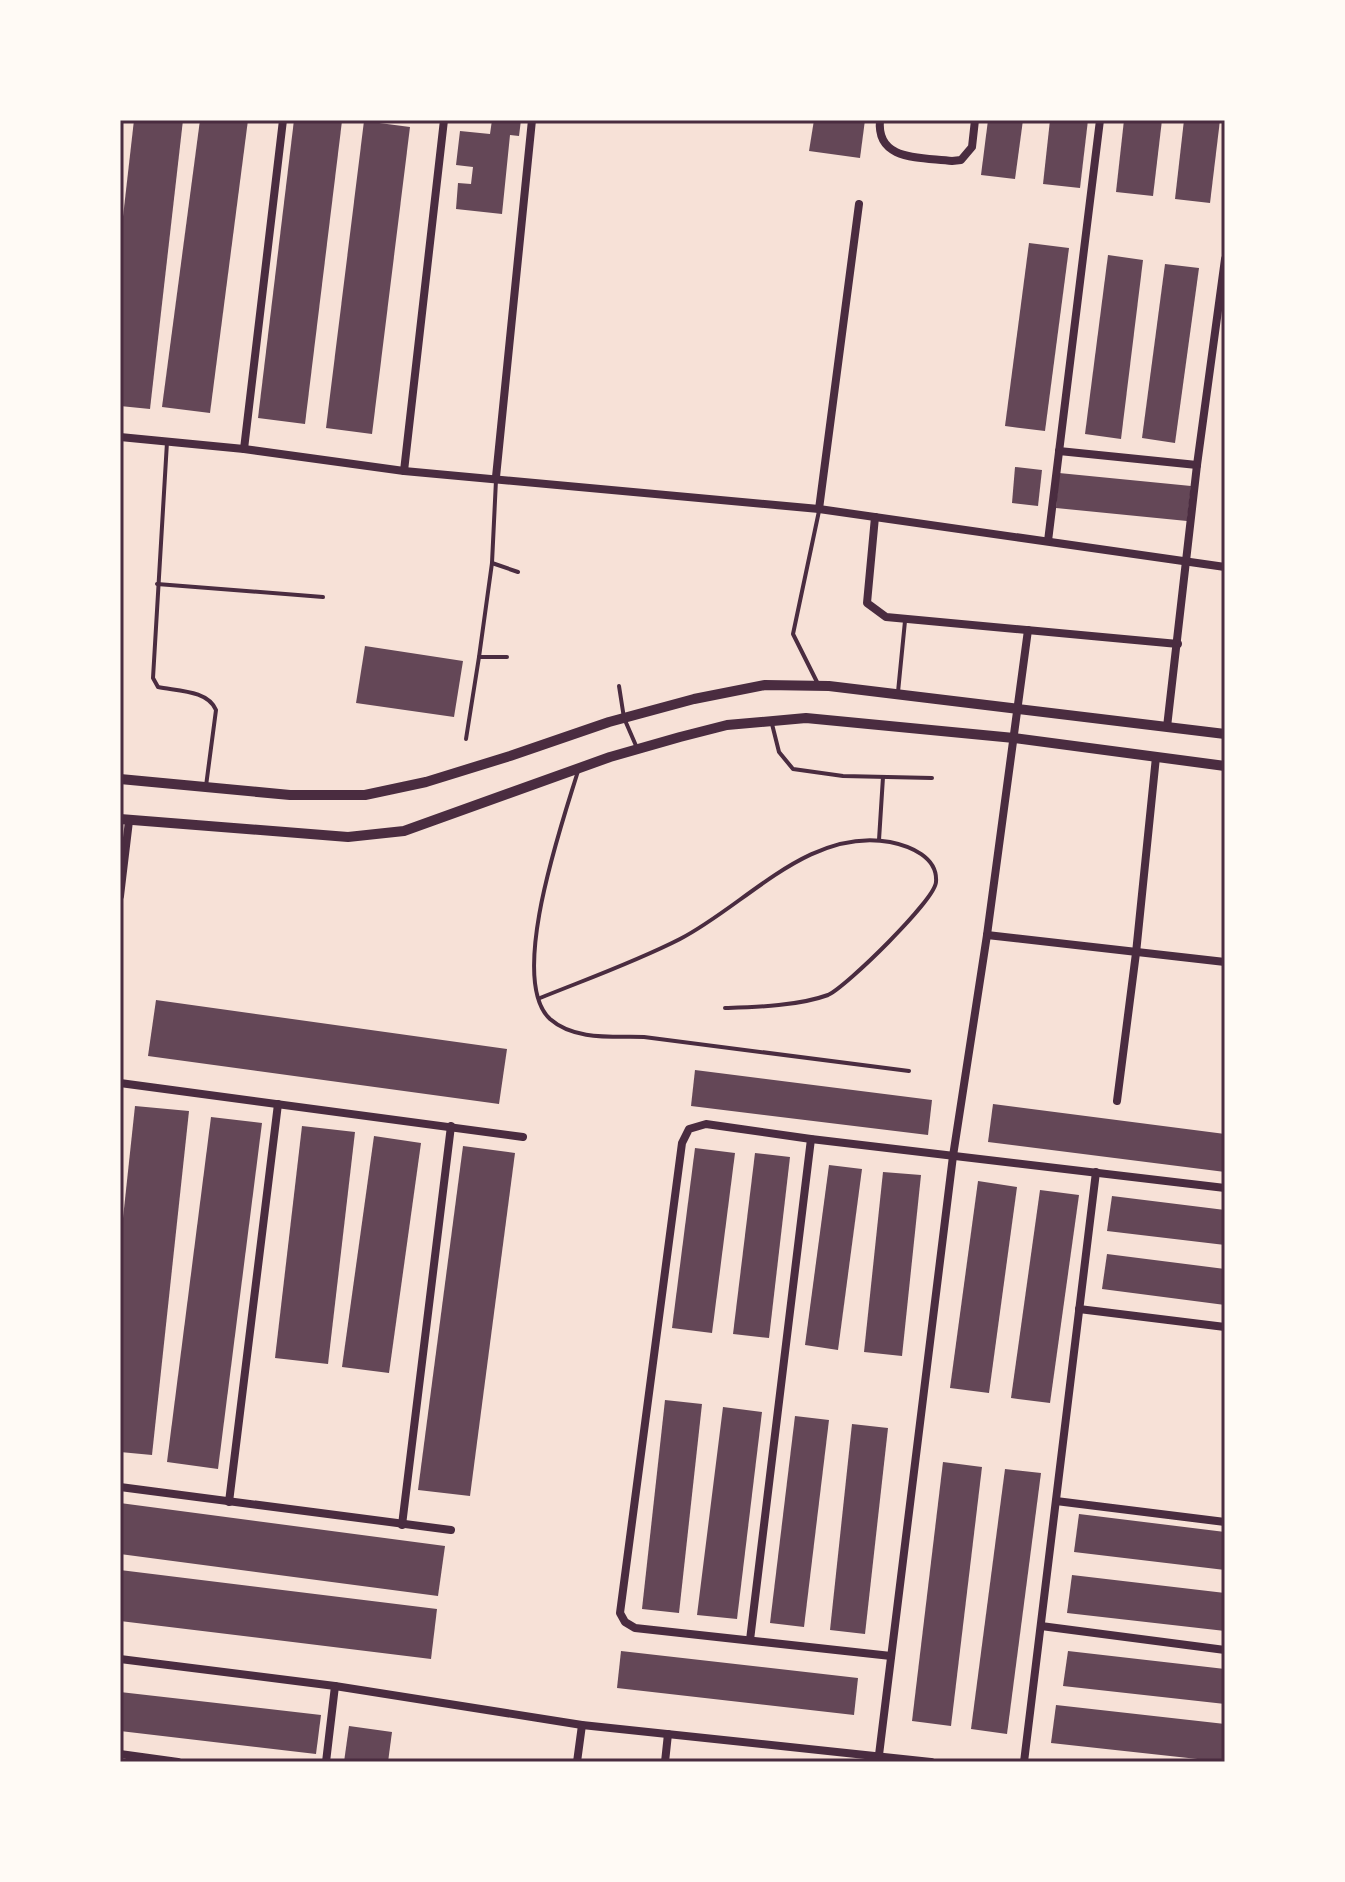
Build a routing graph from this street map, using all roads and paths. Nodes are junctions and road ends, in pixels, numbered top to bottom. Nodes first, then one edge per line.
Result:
1 (283, 120) edge
2 (444, 120) edge
3 (532, 120) edge
4 (880, 120) edge
5 (975, 120) edge
6 (1100, 120) edge
7 (859, 204) dead end
8 (1225, 259) edge
9 (120, 437) edge
10 (167, 442) junction
11 (244, 449) junction
12 (1059, 451) junction
13 (1197, 465) junction
14 (404, 471) junction
15 (496, 477) junction
16 (819, 509) junction
17 (875, 517) junction
18 (1048, 541) junction
19 (1186, 561) junction
20 (492, 563) junction
21 (1225, 567) edge
22 (518, 572) dead end
23 (157, 584) junction
24 (323, 597) dead end
25 (906, 619) junction
26 (1028, 630) junction
27 (1178, 644) junction
28 (479, 657) junction
29 (507, 657) dead end
30 (818, 685) junction
31 (619, 686) dead end
32 (898, 695) junction
33 (1019, 709) junction
34 (624, 718) junction
35 (771, 722) junction
36 (1167, 727) junction
37 (1225, 734) edge
38 (1014, 738) junction
39 (466, 739) dead end
40 (637, 749) junction
41 (1156, 757) junction
42 (1225, 766) edge
43 (579, 769) junction
44 (883, 777) junction
45 (932, 778) dead end
46 (120, 779) edge
47 (206, 787) junction
48 (124, 820) edge
49 (879, 840) junction
50 (120, 896) edge
51 (987, 935) junction
52 (1136, 953) junction
53 (1225, 962) edge
54 (540, 998) junction
55 (725, 1008) dead end
56 (909, 1071) dead end
57 (120, 1083) edge
58 (1117, 1101) dead end
59 (278, 1104) junction
60 (451, 1126) junction
61 (523, 1137) dead end
62 (811, 1139) junction
63 (953, 1156) junction
64 (1096, 1172) junction
65 (1225, 1188) edge
66 (1079, 1309) junction
67 (1225, 1327) edge
68 (120, 1487) edge
69 (1056, 1501) junction
70 (229, 1502) junction
71 (1225, 1522) edge
72 (402, 1525) junction
73 (451, 1530) dead end
74 (1041, 1626) junction
75 (750, 1640) junction
76 (1225, 1650) edge
77 (891, 1656) junction
78 (120, 1659) edge
79 (335, 1686) junction
80 (582, 1725) junction
81 (668, 1734) junction
82 (120, 1754) edge
83 (879, 1755) junction
84 (178, 1762) edge
85 (326, 1762) edge
86 (577, 1762) edge
87 (665, 1762) edge
88 (931, 1762) edge
89 (1024, 1762) edge

1 - 11 street
2 - 14 street
3 - 15 street
4 - 5 street
6 - 12 street
7 - 16 street
8 - 13 street
9 - 10 street
10 - 11 street
10 - 23 lane
11 - 14 street
12 - 13 street
12 - 18 street
13 - 19 street
14 - 15 street
15 - 16 street
15 - 20 lane
16 - 17 street
16 - 30 lane
17 - 18 street
17 - 25 street
18 - 19 street
19 - 21 street
19 - 27 street
20 - 22 lane
20 - 28 lane
23 - 24 lane
23 - 47 lane
25 - 26 street
25 - 32 lane
26 - 27 street
26 - 33 street
27 - 36 street
28 - 29 lane
28 - 39 lane
30 - 32 street
30 - 34 street
31 - 34 lane
32 - 33 street
33 - 36 street
33 - 38 street
34 - 40 lane
34 - 47 street
35 - 38 street
35 - 40 street
35 - 44 lane
36 - 37 street
38 - 41 street
38 - 51 street
40 - 43 street
41 - 42 street
41 - 52 street
43 - 48 street
43 - 54 lane
44 - 45 lane
44 - 49 lane
46 - 47 street
48 - 50 street
49 - 54 lane
49 - 55 lane
51 - 52 street
51 - 63 street
52 - 53 street
52 - 58 street
54 - 56 lane
57 - 59 street
59 - 60 street
59 - 70 street
60 - 61 street
60 - 72 street
62 - 63 street
62 - 75 street
62 - 75 street
63 - 64 street
63 - 77 street
64 - 65 street
64 - 66 street
66 - 67 street
66 - 69 street
68 - 70 street
69 - 71 street
69 - 74 street
70 - 72 street
72 - 73 street
74 - 76 street
74 - 89 street
75 - 77 street
77 - 83 street
78 - 79 street
79 - 80 street
79 - 85 street
80 - 81 street
80 - 86 street
81 - 83 street
81 - 87 street
82 - 84 street
83 - 88 street

